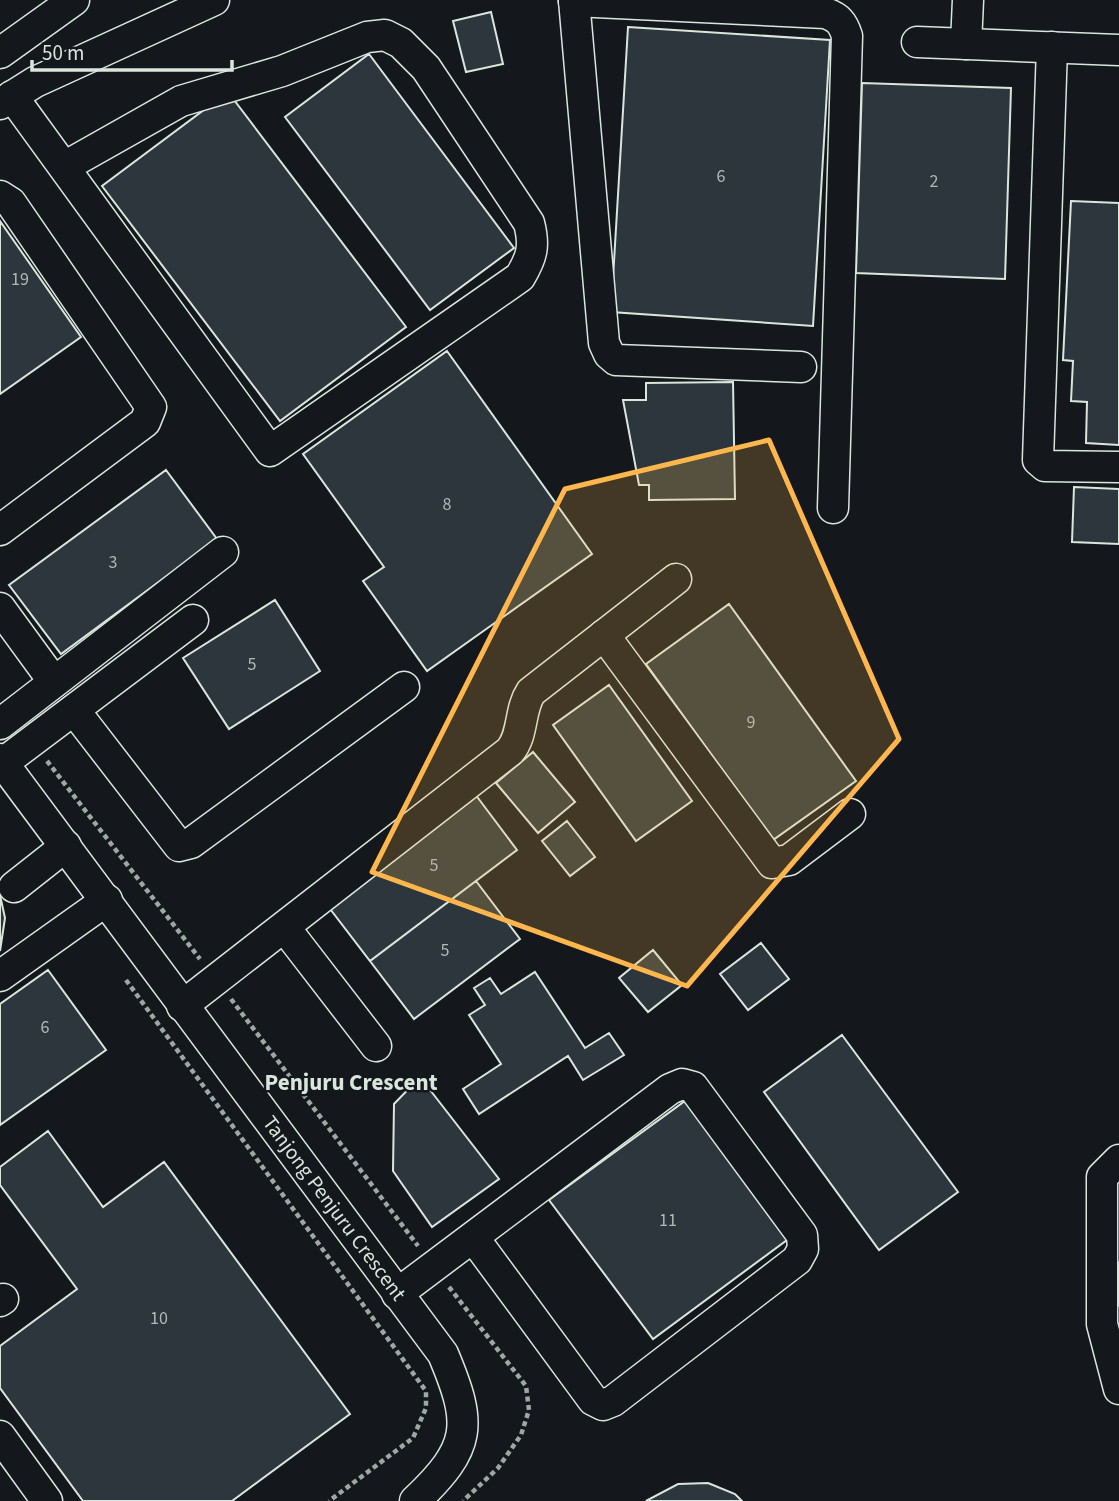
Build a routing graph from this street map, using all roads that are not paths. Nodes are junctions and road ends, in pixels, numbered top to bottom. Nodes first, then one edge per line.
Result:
1 (74, 0) edge
2 (214, 0) edge
3 (574, 0) edge
4 (968, 0) edge
5 (917, 42) dead end
6 (966, 44) junction
7 (1052, 47) junction
8 (1119, 50) edge
9 (0, 53) edge
10 (6, 100) edge
11 (64, 167) junction
12 (0, 196) edge
13 (801, 367) dead end
14 (1119, 467) edge
15 (833, 508) dead end
16 (0, 530) edge
17 (223, 552) dead end
18 (676, 579) dead end
19 (0, 608) edge
20 (193, 621) dead end
21 (604, 635) junction
22 (54, 682) junction
23 (404, 687) dead end
24 (74, 710) junction
25 (0, 724) edge
26 (1, 761) edge
27 (850, 814) dead end
28 (66, 846) junction
29 (14, 887) dead end
30 (107, 900) junction
31 (285, 928) junction
32 (0, 976) edge
33 (182, 1006) junction
34 (376, 1046) dead end
35 (1119, 1160) edge
36 (472, 1237) junction
37 (397, 1294) junction
38 (1110, 1332) edge
39 (1119, 1389) edge
40 (0, 1436) edge
41 (47, 1501) edge
42 (415, 1501) edge

1 - 9 street
2 - 10 street
3 - 13 street
3 - 15 street
4 - 6 street
5 - 6 street
6 - 7 street
7 - 8 street
7 - 14 street
10 - 11 street
11 - 11 street
12 - 16 street
17 - 22 street
18 - 21 street
19 - 22 street
20 - 24 street
21 - 27 street
21 - 31 street
22 - 25 street
23 - 24 street
24 - 26 street
26 - 28 street, Tanjong Penjuru Crescent
28 - 29 street
28 - 30 street, Tanjong Penjuru Crescent
30 - 32 street
30 - 33 street, Tanjong Penjuru Crescent
31 - 33 street
31 - 34 street
33 - 37 street, Tanjong Penjuru Crescent
35 - 38 street
36 - 36 street
36 - 37 street
37 - 42 street, Tanjong Penjuru Crescent
38 - 39 street
40 - 41 street

